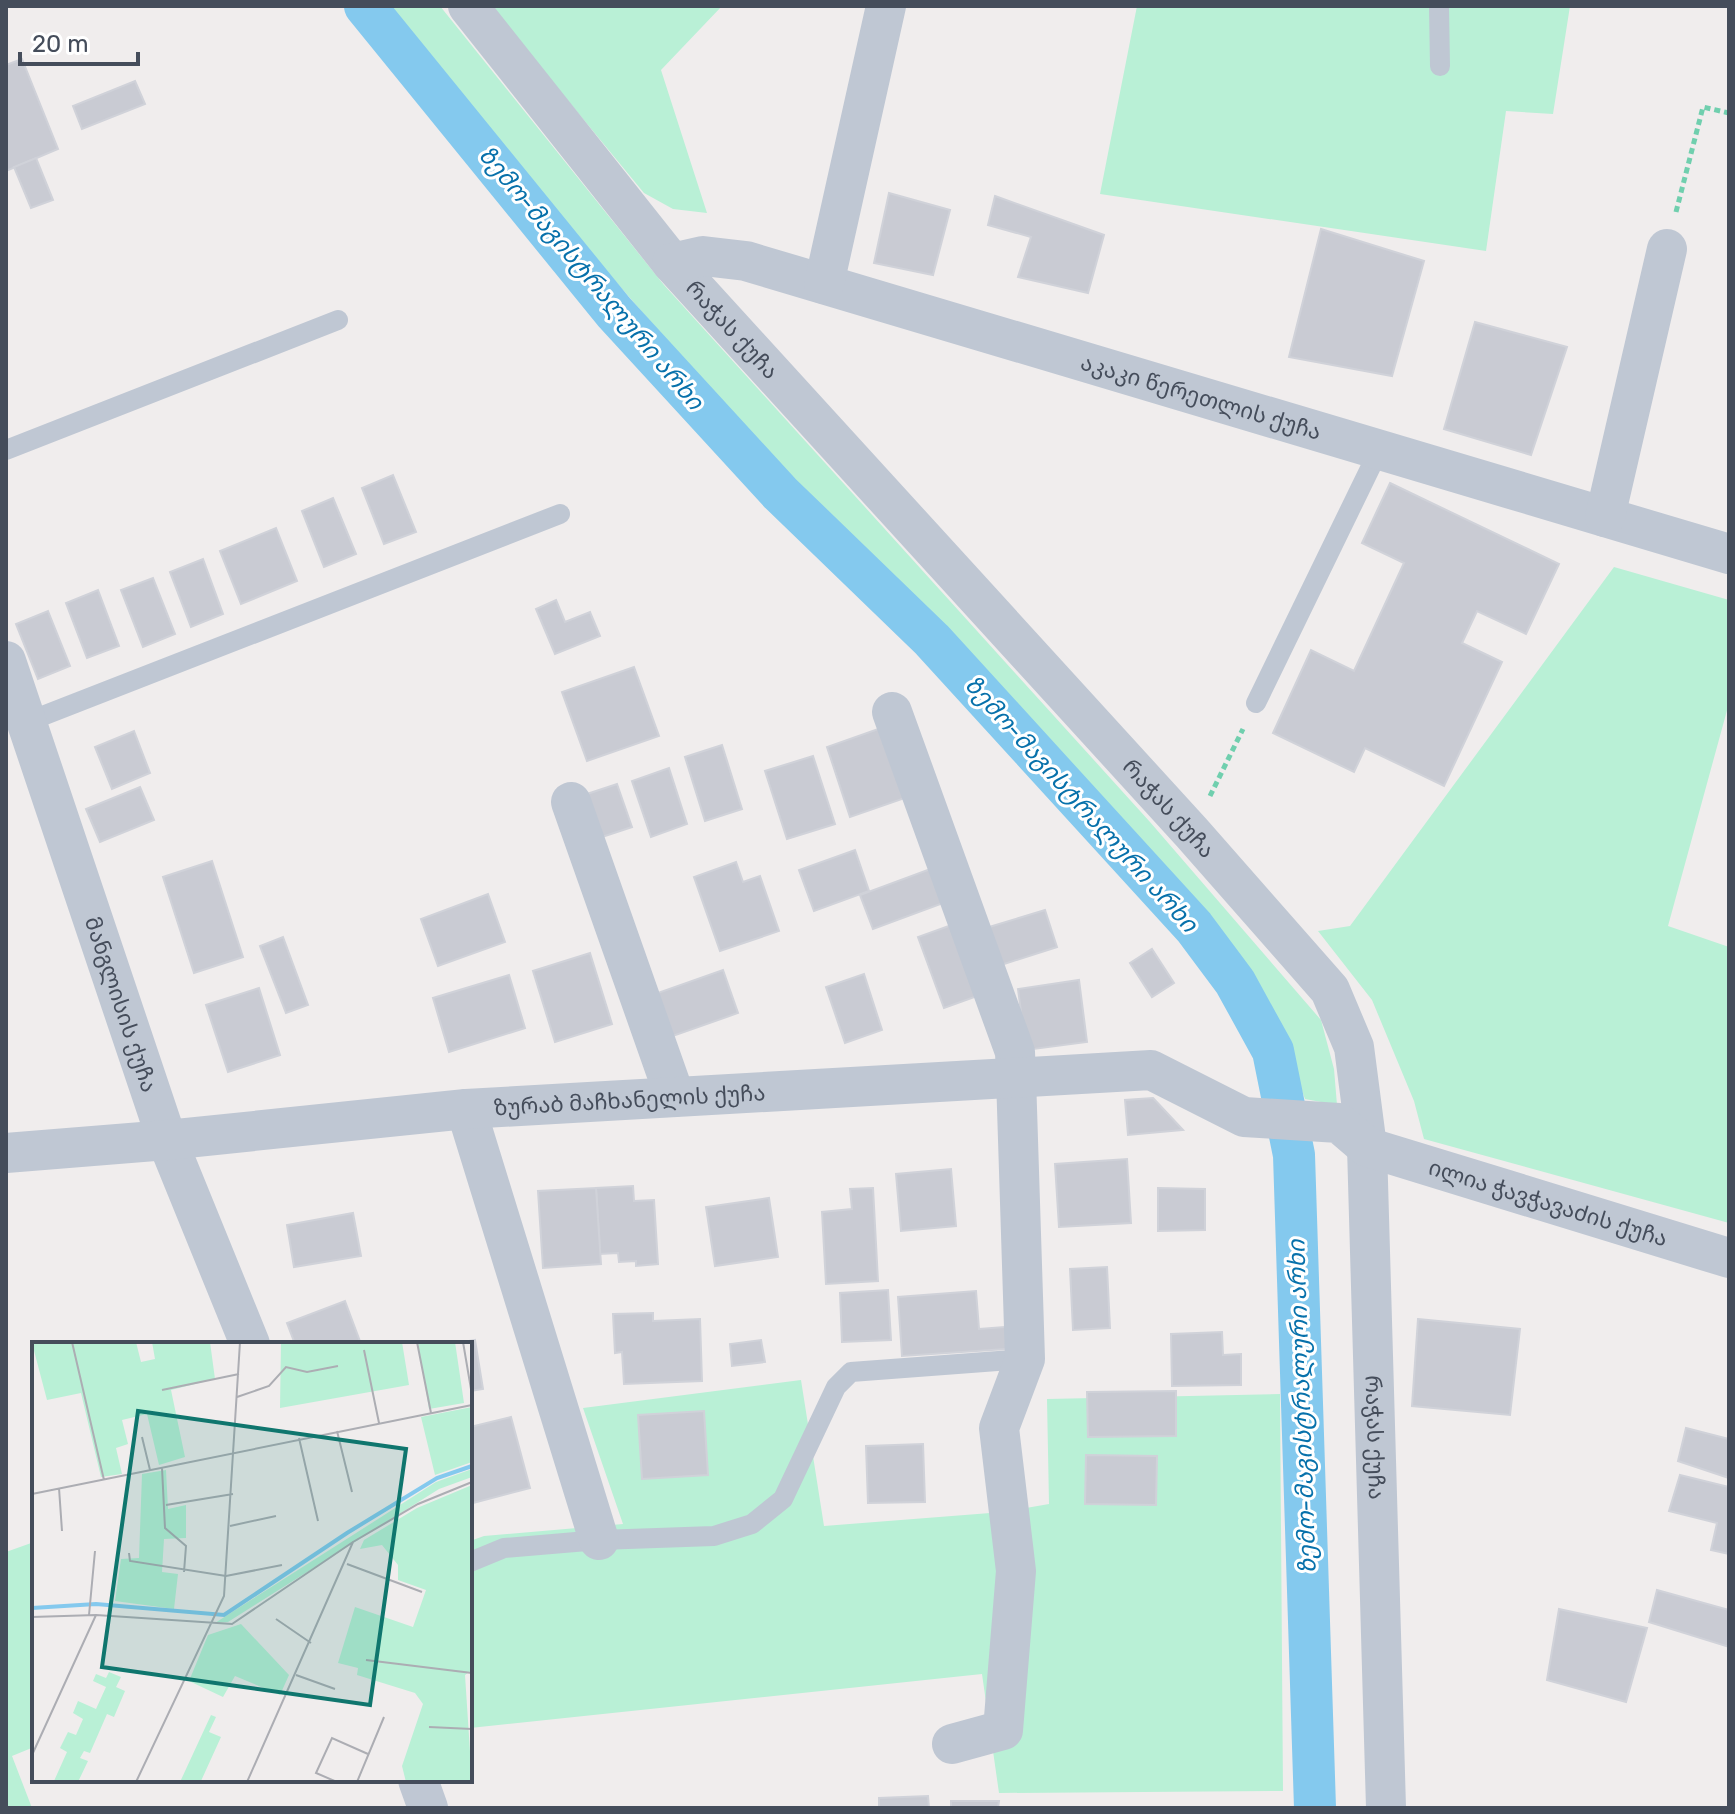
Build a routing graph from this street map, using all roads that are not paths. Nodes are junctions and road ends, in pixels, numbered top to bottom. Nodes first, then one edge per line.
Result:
1 (468, 6) edge
2 (886, 6) edge
3 (1439, 6) edge
4 (1440, 66) dead end
5 (1667, 249) road end
6 (672, 263) junction
7 (824, 284) junction
8 (338, 320) dead end
9 (6, 450) edge
10 (1379, 450) junction
11 (560, 514) dead end
12 (1605, 517) junction
13 (1729, 554) edge
14 (6, 661) edge
15 (1256, 703) road end
16 (892, 712) dead end
17 (27, 722) junction
18 (571, 802) dead end
19 (1016, 1077) junction
20 (675, 1097) junction
21 (466, 1109) junction
22 (1244, 1117) joint
23 (1353, 1135) junction
24 (167, 1140) junction
25 (6, 1153) edge
26 (1729, 1258) edge
27 (249, 1342) edge
28 (1025, 1359) junction
29 (599, 1540) junction
30 (472, 1561) edge
31 (952, 1744) dead end
32 (419, 1782) edge
33 (428, 1808) edge
34 (1386, 1808) edge

1 - 6 street, რაჭას ქუჩა
2 - 7 street
3 - 4 lane
5 - 12 street
6 - 7 street, აკაკი წერეთლის ქუჩა
6 - 23 street, რაჭას ქუჩა
7 - 10 street, აკაკი წერეთლის ქუჩა
8 - 9 lane
10 - 12 street, აკაკი წერეთლის ქუჩა
10 - 15 lane
11 - 17 lane
12 - 13 street, აკაკი წერეთლის ქუჩა
14 - 17 street, მანგლისის ქუჩა
16 - 19 street
17 - 24 street, მანგლისის ქუჩა
18 - 20 street
19 - 20 street, ზურაბ მაჩხანელის ქუჩა
19 - 22 street, ზურაბ მაჩხანელის ქუჩა
19 - 28 street
20 - 21 street, ზურაბ მაჩხანელის ქუჩა
21 - 24 street, ზურაბ მაჩხანელის ქუჩა
21 - 29 street
22 - 23 street, ილია ჭავჭავაძის ქუჩა
23 - 26 street, ილია ჭავჭავაძის ქუჩა
23 - 34 street, რაჭას ქუჩა
24 - 25 street, ზურაბ მაჩხანელის ქუჩა
24 - 27 street, მანგლისის ქუჩა
28 - 29 lane
28 - 31 street
29 - 30 lane
32 - 33 street

